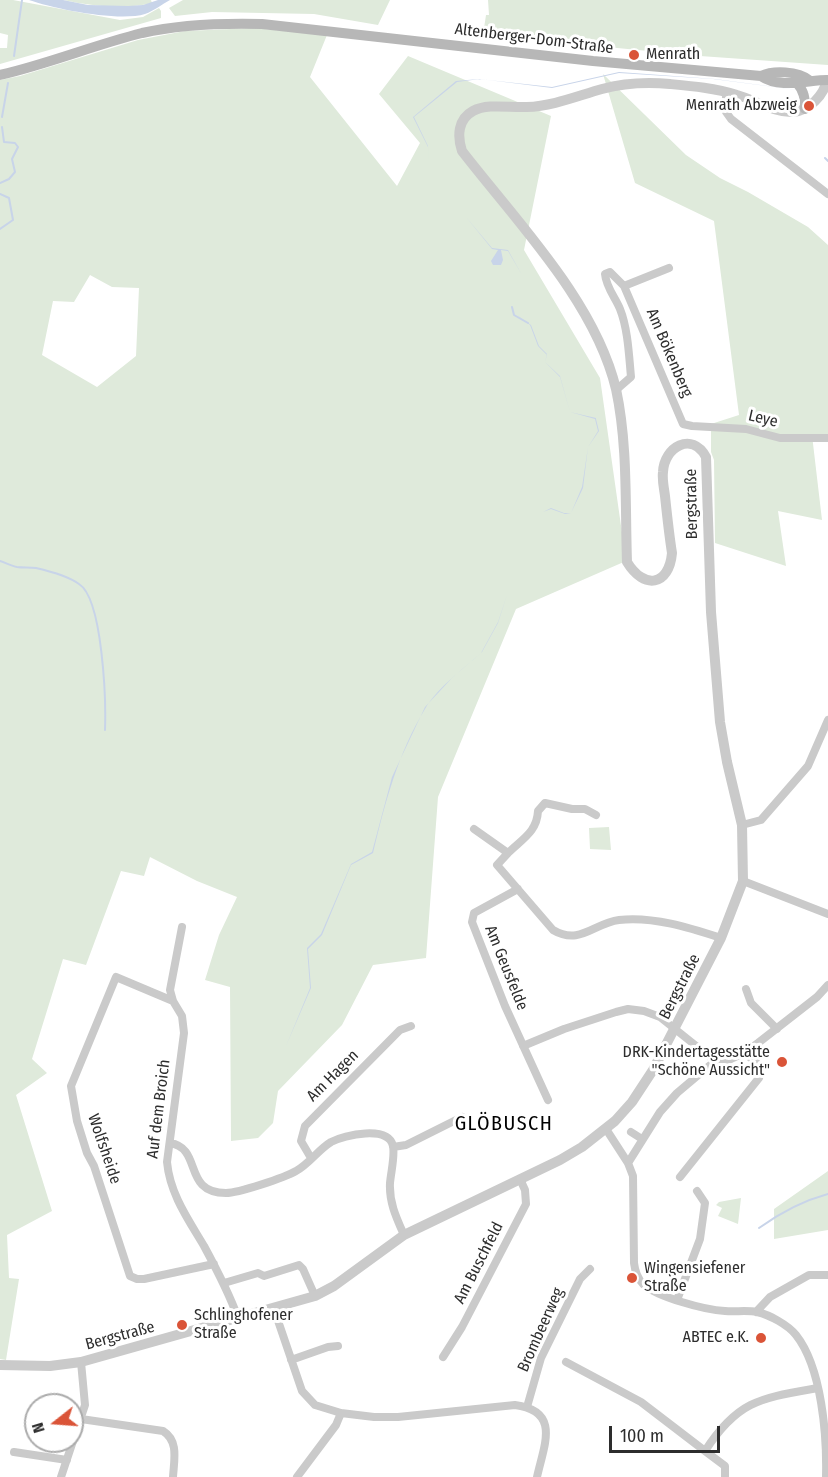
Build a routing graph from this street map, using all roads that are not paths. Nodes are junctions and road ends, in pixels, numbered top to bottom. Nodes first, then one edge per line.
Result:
1 (0, 75) edge
2 (761, 76) junction
3 (809, 80) junction
4 (828, 80) edge
5 (797, 83) junction
6 (726, 92) junction
7 (805, 109) junction
8 (828, 194) edge
9 (669, 268) dead end
10 (624, 286) junction
11 (616, 390) junction
12 (692, 426) joint
13 (828, 438) edge
14 (828, 720) edge
15 (596, 815) dead end
16 (742, 825) junction
17 (474, 830) dead end
18 (508, 853) junction
19 (743, 881) junction
20 (518, 889) junction
21 (828, 914) edge
22 (182, 927) dead end
23 (721, 938) junction
24 (828, 985) edge
25 (746, 989) dead end
26 (173, 1001) junction
27 (411, 1026) dead end
28 (676, 1029) junction
29 (777, 1029) junction
30 (523, 1046) junction
31 (744, 1053) junction
32 (716, 1061) junction
33 (548, 1100) dead end
34 (462, 1117) dead end
35 (606, 1129) junction
36 (632, 1132) dead end
37 (642, 1138) junction
38 (170, 1143) junction
39 (393, 1147) junction
40 (311, 1158) junction
41 (628, 1162) junction
42 (680, 1177) dead end
43 (520, 1179) junction
44 (697, 1191) dead end
45 (404, 1235) junction
46 (214, 1264) junction
47 (590, 1269) dead end
48 (828, 1275) edge
49 (224, 1283) junction
50 (315, 1296) junction
51 (677, 1300) junction
52 (274, 1308) junction
53 (756, 1312) junction
54 (238, 1318) junction
55 (338, 1346) dead end
56 (443, 1357) dead end
57 (291, 1360) junction
58 (81, 1362) junction
59 (566, 1362) dead end
60 (0, 1365) edge
61 (818, 1388) junction
62 (84, 1403) edge
63 (527, 1407) junction
64 (341, 1413) junction
65 (84, 1419) edge
66 (705, 1451) junction
67 (14, 1452) dead end
68 (69, 1453) edge
69 (67, 1460) junction
70 (61, 1477) edge
71 (173, 1477) edge
72 (297, 1477) edge
73 (537, 1477) edge
74 (725, 1477) edge
75 (826, 1477) edge

1 - 2 main road, Altenberger-Dom-Straße
2 - 3 main road, Altenberger-Dom-Straße
2 - 5 main road, Altenberger-Dom-Straße
3 - 4 main road, Altenberger-Dom-Straße
3 - 5 main road, Altenberger-Dom-Straße
4 - 7 street
5 - 7 main road
6 - 7 street, Bergstraße
6 - 8 street
6 - 11 street, Bergstraße
9 - 10 street
10 - 11 street, Am Bökenberg
10 - 12 street, Am Bökenberg
11 - 16 street, Bergstraße
12 - 13 street, Leye
14 - 16 street
15 - 18 street
16 - 19 street, Bergstraße
17 - 18 street
18 - 20 street
19 - 21 street
19 - 23 street, Bergstraße
20 - 23 street
20 - 30 street, Am Geusfelde
22 - 26 street, Auf dem Broich
23 - 28 street, Bergstraße
24 - 29 street
25 - 29 street
26 - 38 street, Auf dem Broich
26 - 46 street, Wolfsheide
27 - 40 street, Am Hagen
28 - 30 street
28 - 32 street
28 - 35 street, Bergstraße
29 - 31 street
30 - 33 street, Am Geusfelde
31 - 32 street
31 - 42 street
32 - 37 street
34 - 39 street
35 - 41 street
35 - 43 street, Bergstraße
36 - 37 street
37 - 41 street
38 - 40 street
38 - 46 street, Auf dem Broich
39 - 40 street
39 - 45 street
41 - 51 street
43 - 45 street, Bergstraße
43 - 56 street, Am Buschfeld
44 - 51 street
45 - 50 street, Bergstraße
46 - 49 street, Auf dem Broich
47 - 63 street, Brombeerweg
48 - 53 street
49 - 50 street
49 - 54 street, Auf dem Broich
50 - 52 street, Bergstraße
51 - 53 street
52 - 54 street, Bergstraße
52 - 57 street
53 - 61 street
54 - 58 street, Bergstraße
55 - 57 street
57 - 64 street
58 - 60 street, Bergstraße
58 - 62 street
59 - 66 street
61 - 66 street
61 - 75 street
63 - 64 street
63 - 73 street
64 - 72 street
65 - 71 street
66 - 74 street
67 - 69 street
68 - 69 street
69 - 70 street

